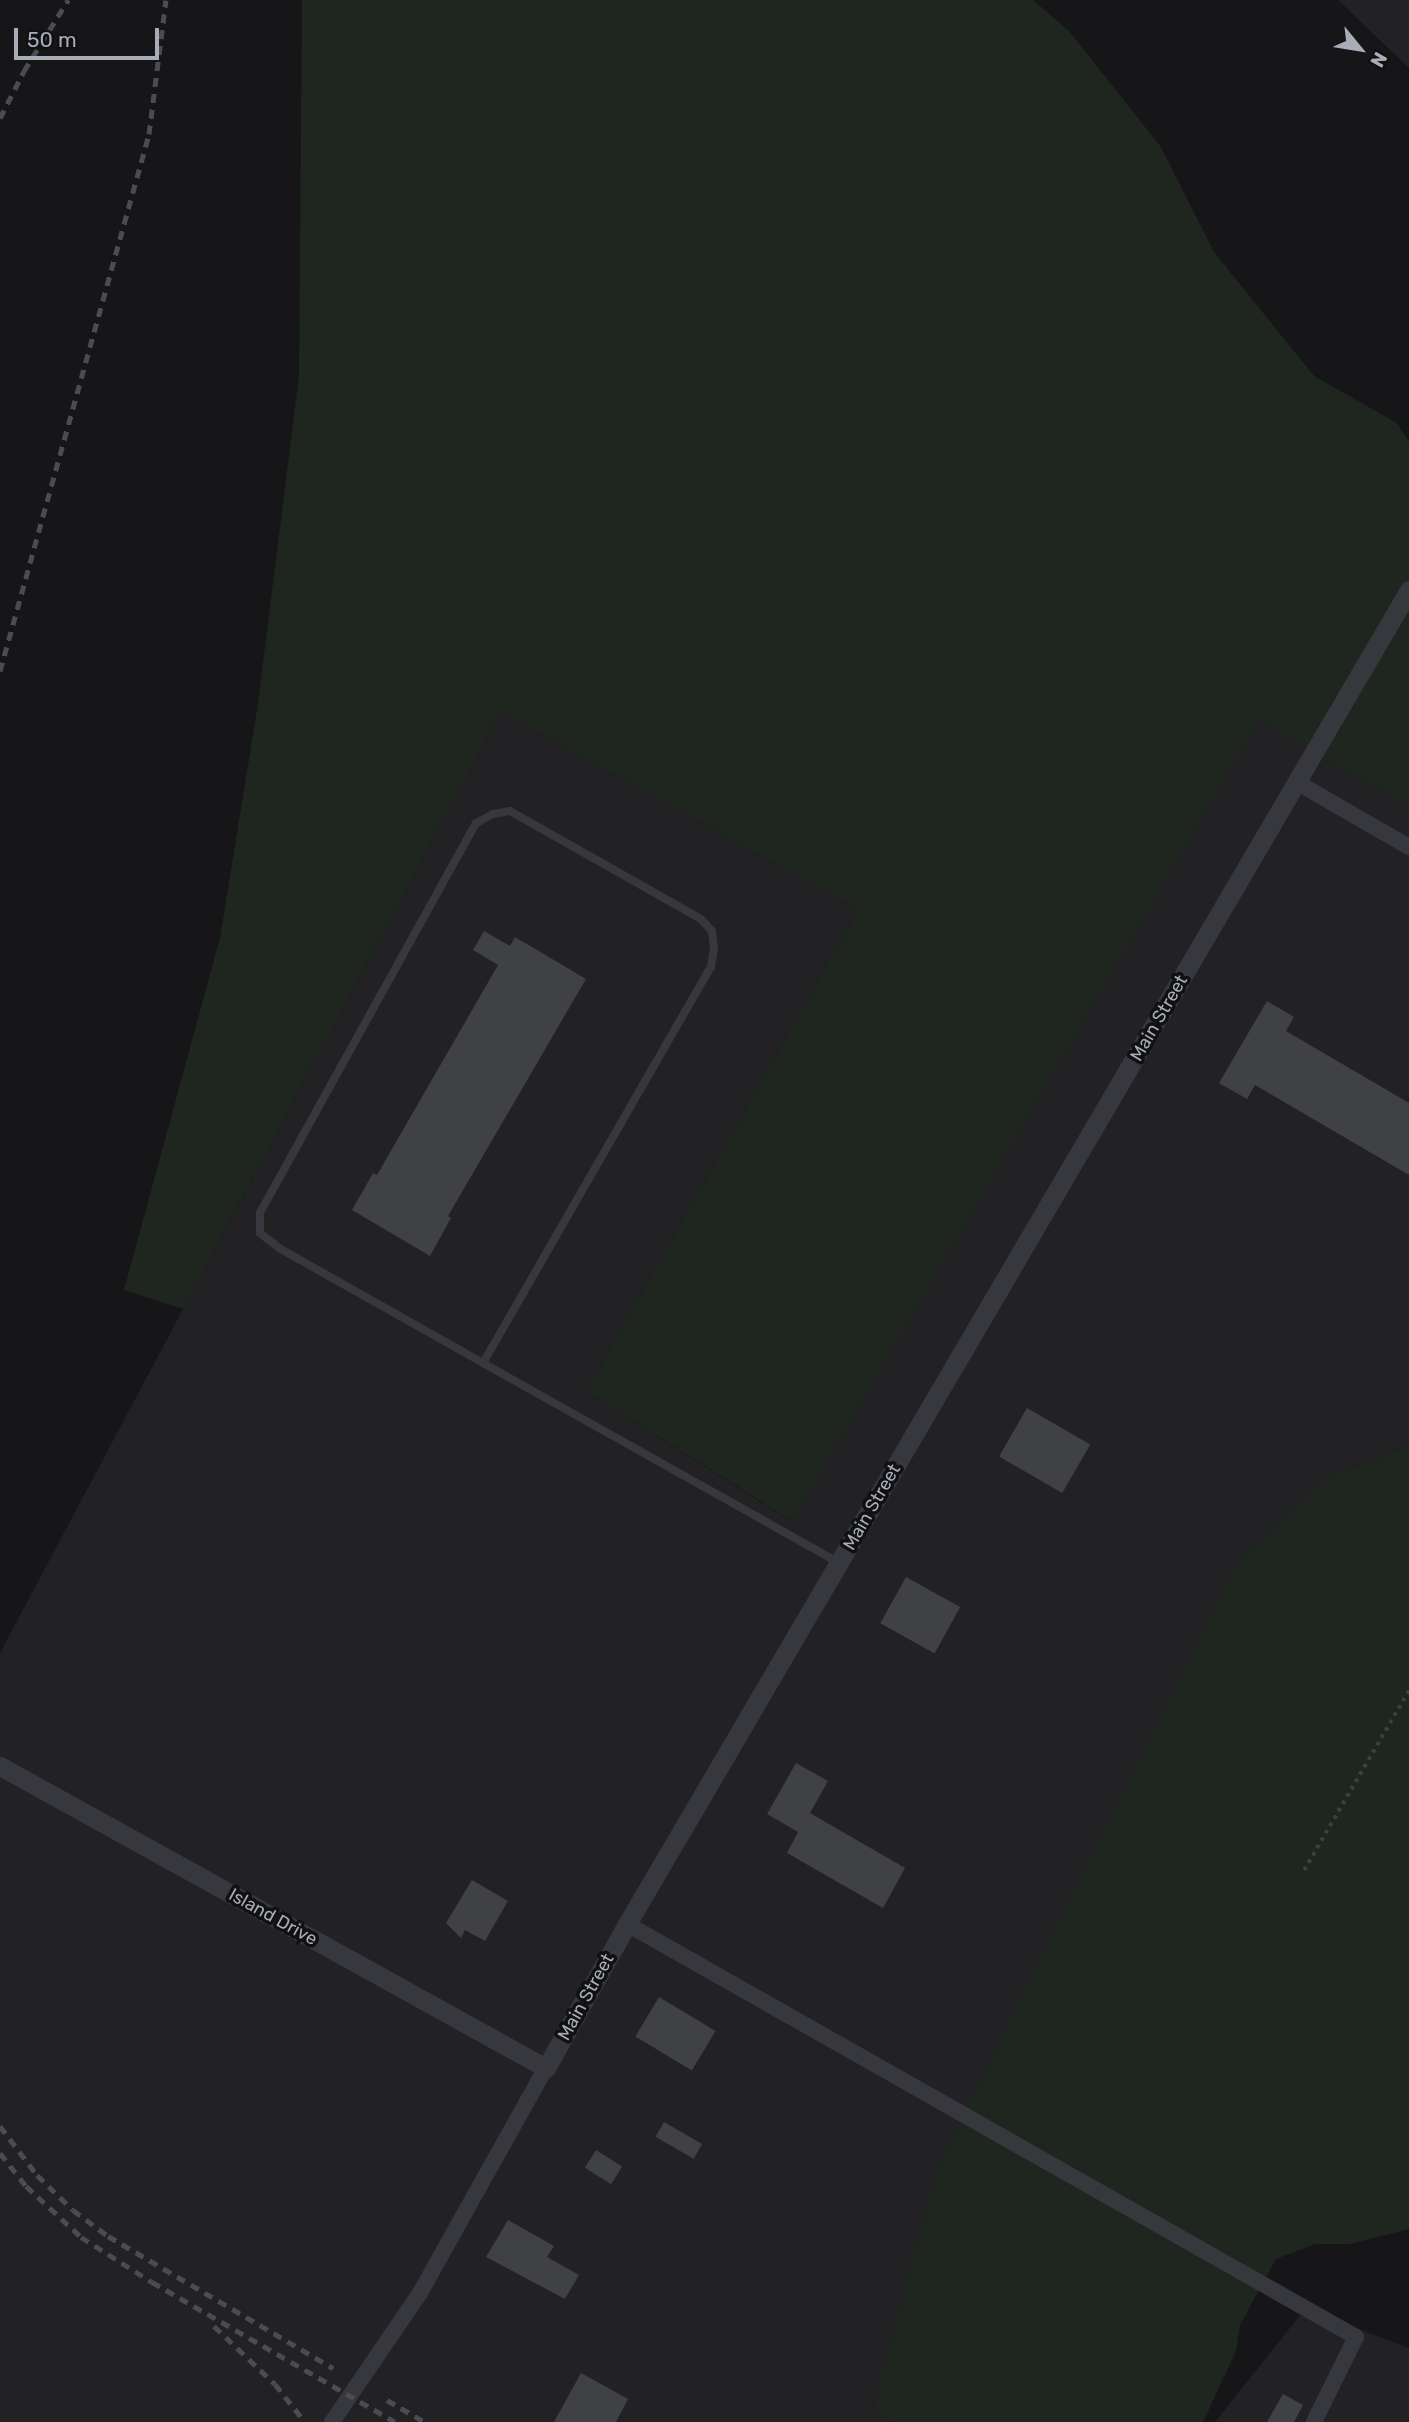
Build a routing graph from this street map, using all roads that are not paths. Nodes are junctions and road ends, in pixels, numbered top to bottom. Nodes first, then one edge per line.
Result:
1 (1409, 590) edge
2 (1298, 783) junction
3 (1409, 846) edge
4 (483, 1363) junction
5 (839, 1563) junction
6 (0, 1766) edge
7 (627, 1924) junction
8 (546, 2068) junction
9 (332, 2422) edge
10 (1314, 2422) edge

1 - 2 street, Main Street
2 - 3 street
2 - 5 street, Main Street
4 - 4 lane
4 - 5 lane
5 - 7 street, Main Street
6 - 8 street, Island Drive
7 - 8 street, Main Street
7 - 10 street
8 - 9 street, Main Street

